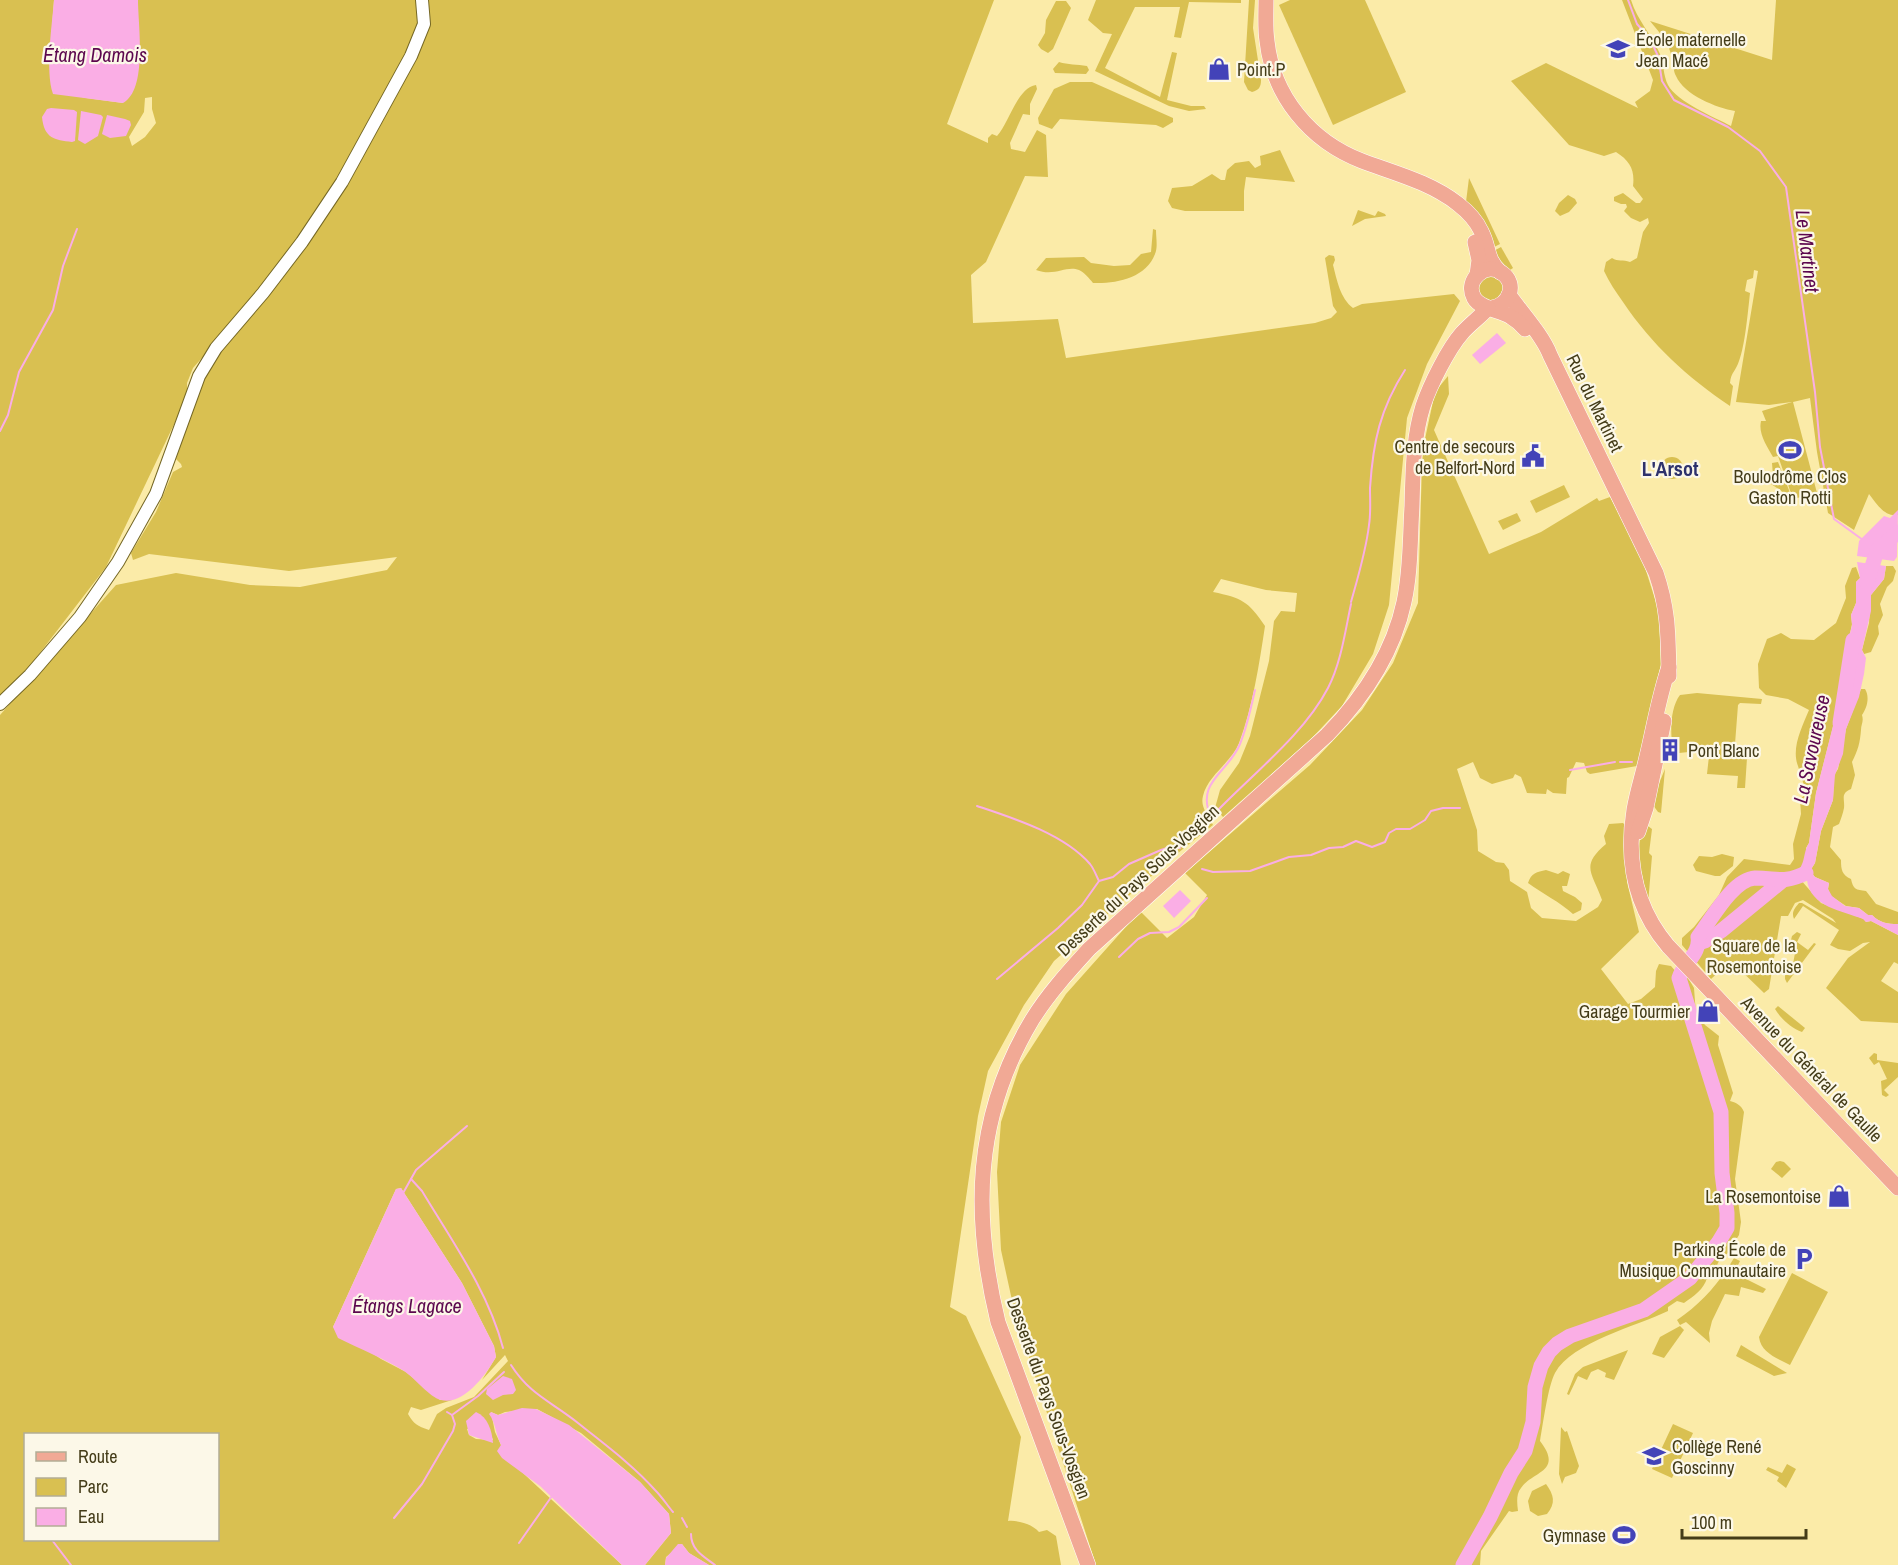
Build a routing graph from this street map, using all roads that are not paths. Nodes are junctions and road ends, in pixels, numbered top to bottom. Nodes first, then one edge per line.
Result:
1 (422, 0) edge
2 (1261, 0) edge
3 (1266, 0) edge
4 (1500, 272) junction
5 (1477, 275) junction
6 (1509, 295) junction
7 (1472, 296) junction
8 (1490, 308) junction
9 (1462, 333) junction
10 (1550, 355) junction
11 (0, 704) edge
12 (1633, 861) joint
13 (1898, 1188) edge
14 (1088, 1565) edge

1 - 11 street
2 - 5 main road
3 - 4 main road
4 - 5 main road
4 - 6 main road
5 - 7 main road
6 - 8 main road
6 - 10 main road, Rue du Martinet
7 - 8 main road
7 - 9 main road
8 - 9 main road, Desserte du Pays Sous-Vosgien
8 - 10 main road
9 - 14 main road, Desserte du Pays Sous-Vosgien
10 - 12 main road, Rue du Martinet
12 - 13 main road, Avenue du Général de Gaulle

